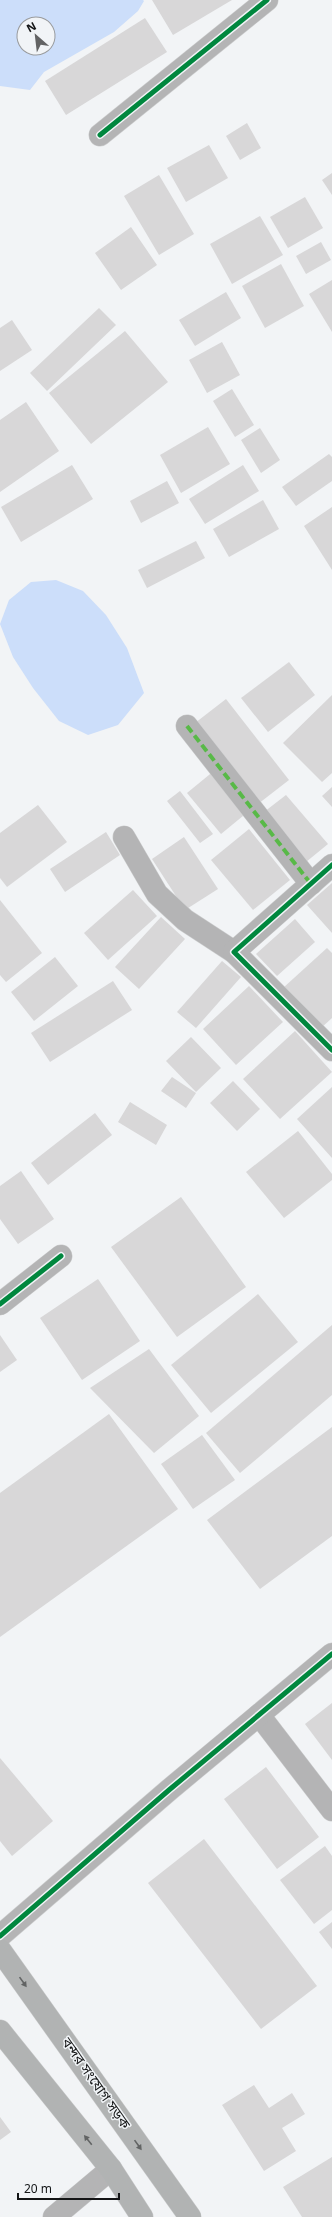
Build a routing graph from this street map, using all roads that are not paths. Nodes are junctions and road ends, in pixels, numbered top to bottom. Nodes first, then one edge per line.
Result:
1 (267, 0) edge
2 (100, 136) dead end
3 (187, 726) dead end
4 (124, 837) dead end
5 (332, 865) edge
6 (311, 884) junction
7 (234, 952) junction
8 (332, 1050) edge
9 (61, 1256) dead end
10 (0, 1304) edge
11 (332, 1654) edge
12 (260, 1715) junction
13 (332, 1810) edge
14 (0, 1936) edge
15 (0, 1950) edge
16 (0, 2031) edge
17 (111, 2169) junction
18 (54, 2217) edge
19 (142, 2217) edge
20 (190, 2217) edge

1 - 2 street
3 - 6 street
4 - 7 street
5 - 6 street
6 - 7 street
7 - 8 street
9 - 10 street
11 - 12 street
12 - 13 street
12 - 14 street
15 -> 20 highway, বন্দর সংযোগ সড়ক
17 -> 16 highway
17 - 18 street
17 - 19 highway

